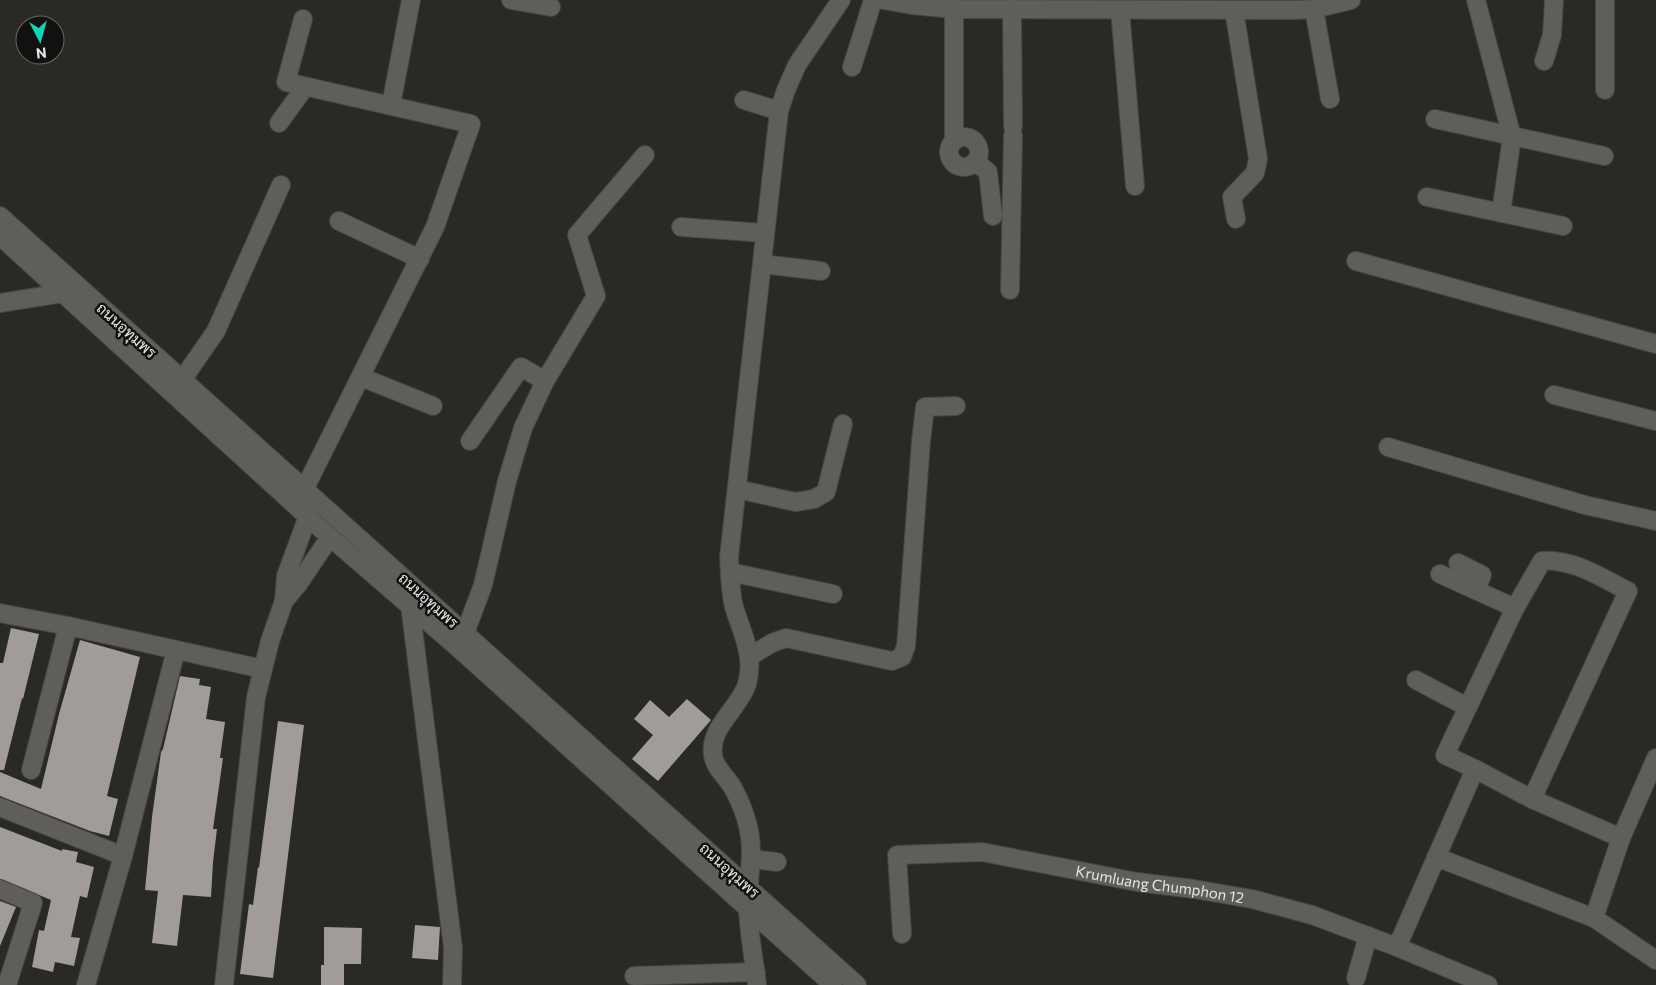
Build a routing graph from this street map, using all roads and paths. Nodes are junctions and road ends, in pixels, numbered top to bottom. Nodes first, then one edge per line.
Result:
1 (412, 0) edge
2 (510, 0) edge
3 (841, 0) edge
4 (873, 0) edge
5 (883, 0) edge
6 (1351, 0) edge
7 (1476, 0) edge
8 (1554, 0) edge
9 (1605, 0) edge
10 (912, 3) edge
11 (1046, 5) edge
12 (552, 7) dead end
13 (954, 9) junction
14 (1012, 9) junction
15 (1314, 9) junction
16 (1120, 10) junction
17 (1234, 10) junction
18 (303, 19) dead end
19 (1544, 60) dead end
20 (852, 68) dead end
21 (305, 88) junction
22 (1605, 90) dead end
23 (1330, 99) dead end
24 (744, 100) dead end
25 (391, 105) junction
26 (780, 112) junction
27 (1435, 119) dead end
28 (278, 123) dead end
29 (1512, 137) junction
30 (645, 155) dead end
31 (1604, 156) dead end
32 (281, 185) dead end
33 (1134, 186) dead end
34 (1427, 197) dead end
35 (1501, 213) junction
36 (0, 216) edge
37 (993, 216) dead end
38 (1236, 219) dead end
39 (339, 221) dead end
40 (1563, 226) dead end
41 (681, 227) dead end
42 (765, 233) junction
43 (0, 236) edge
44 (420, 258) junction
45 (1356, 261) dead end
46 (762, 264) junction
47 (821, 272) dead end
48 (1010, 290) dead end
49 (64, 293) junction
50 (0, 303) edge
51 (1656, 344) edge
52 (361, 377) junction
53 (182, 380) junction
54 (546, 381) junction
55 (1554, 395) dead end
56 (433, 406) dead end
57 (956, 406) dead end
58 (1656, 421) edge
59 (843, 424) dead end
60 (470, 441) dead end
61 (1388, 447) dead end
62 (737, 489) junction
63 (304, 490) junction
64 (308, 516) junction
65 (1656, 521) edge
66 (330, 537) junction
67 (1458, 563) dead end
68 (730, 572) junction
69 (1440, 574) dead end
70 (1476, 590) junction
71 (833, 594) dead end
72 (284, 601) junction
73 (410, 605) junction
74 (1515, 608) junction
75 (0, 613) edge
76 (68, 626) junction
77 (465, 633) junction
78 (176, 650) junction
79 (749, 657) junction
80 (263, 669) junction
81 (1416, 680) dead end
82 (1467, 707) junction
83 (1656, 758) edge
84 (1476, 769) junction
85 (31, 770) dead end
86 (1532, 799) junction
87 (0, 807) edge
88 (1622, 838) junction
89 (123, 856) junction
90 (1436, 857) junction
91 (752, 860) junction
92 (776, 862) dead end
93 (748, 887) junction
94 (0, 889) edge
95 (748, 909) junction
96 (1594, 918) junction
97 (902, 934) dead end
98 (1368, 936) junction
99 (1397, 947) junction
100 (1656, 960) edge
101 (634, 976) dead end
102 (756, 978) edge
103 (1356, 978) dead end
104 (7, 985) edge
105 (86, 985) edge
106 (224, 985) edge
107 (452, 985) edge
108 (833, 985) edge
109 (857, 985) edge
110 (1488, 985) edge

1 - 25 street
2 - 12 street
3 - 26 street
4 - 20 street
5 - 10 street
6 - 15 street
7 - 29 street
8 - 19 street
9 - 22 street
10 - 13 street
11 - 14 street
11 - 16 street
13 - 14 street
13 - 37 street
14 - 48 street
15 - 17 street
15 - 23 street
16 - 17 street
16 - 33 street
17 - 38 street
18 - 21 street
21 - 25 street
21 - 28 street
24 - 26 street
25 - 44 street
26 - 42 street
27 - 29 street
29 - 31 street
29 - 35 street
30 - 54 street
32 - 53 street
34 - 35 street
35 - 40 street
36 - 53 street, ถนนอุทุมพร
39 - 44 street
41 - 42 street
42 - 46 street
43 - 49 street, ถนนอุทุมพร
44 - 52 street
45 - 51 street
46 - 47 street
46 - 62 street
49 - 50 street
49 - 64 street, ถนนอุทุมพร
52 - 56 street
52 - 63 street
53 - 63 street, ถนนอุทุมพร
54 - 60 street
54 - 77 street
55 - 58 street
57 - 79 street
59 - 62 street
61 - 65 street
62 - 68 street
63 - 77 street, ถนนอุทุมพร
64 - 66 street, ถนนอุทุมพร
64 - 72 street
66 - 72 street
66 - 73 street, ถนนอุทุมพร
67 - 70 street
68 - 71 street
68 - 79 street
69 - 70 street
70 - 74 street
72 - 80 street
73 - 95 street, ถนนอุทุมพร
73 - 107 street
74 - 82 street
74 - 86 street
75 - 76 street
76 - 78 street
76 - 85 street
77 - 93 street, ถนนอุทุมพร
78 - 80 street
78 - 89 street
79 - 91 street
80 - 106 street
81 - 82 street
82 - 84 street
83 - 88 street
84 - 86 street
84 - 90 street
86 - 88 street
87 - 89 street
88 - 96 street
89 - 105 street
90 - 96 street
90 - 99 street
91 - 92 street
91 - 93 street
93 - 95 street
93 - 109 street, ถนนอุทุมพร
94 - 104 street
95 - 102 street
95 - 108 street, ถนนอุทุมพร
96 - 100 street
97 - 98 street, Krumluang Chumphon 12
98 - 99 street, Krumluang Chumphon 12
98 - 103 street
99 - 110 street, Krumluang Chumphon 12
101 - 102 street

